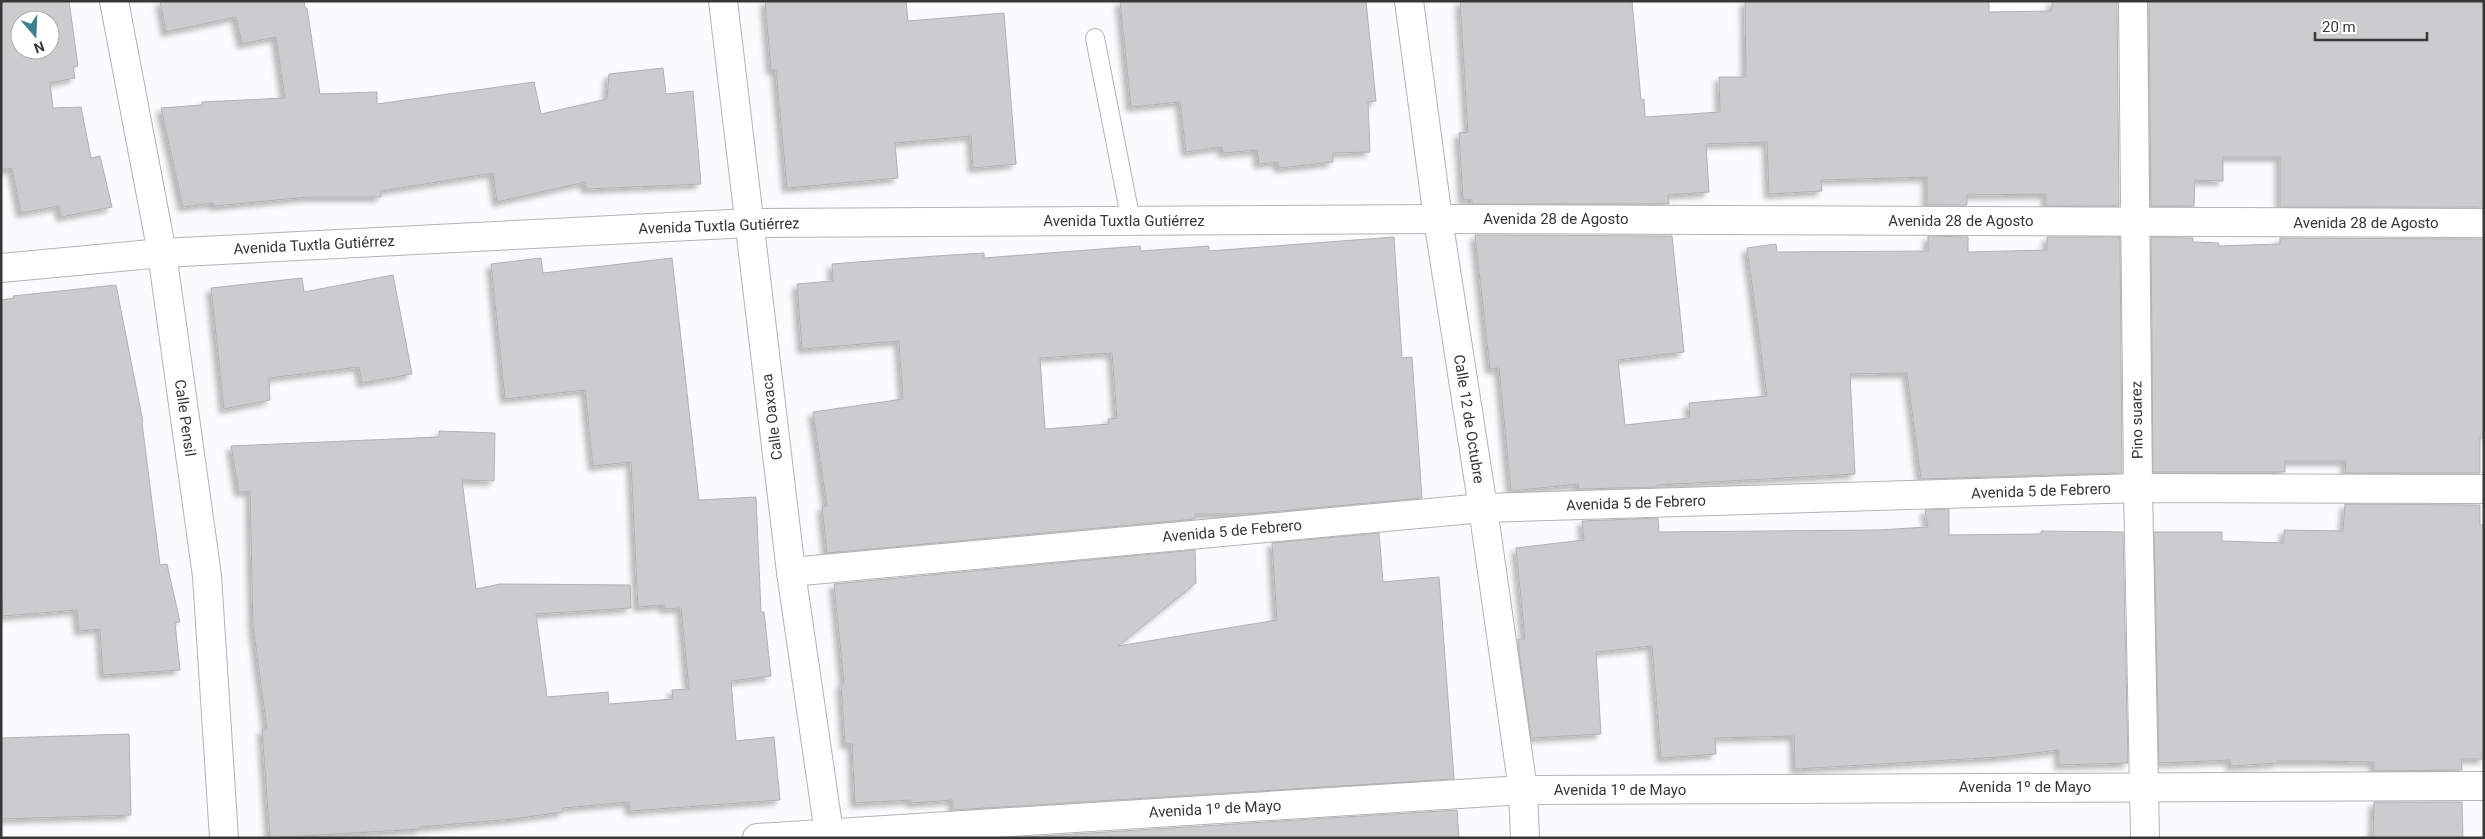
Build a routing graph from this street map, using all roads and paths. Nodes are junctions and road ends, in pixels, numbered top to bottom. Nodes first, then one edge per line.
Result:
1 (114, 1) edge
2 (723, 1) edge
3 (1409, 1) edge
4 (2133, 1) edge
5 (1095, 38) dead end
6 (1438, 219) junction
7 (1131, 221) junction
8 (2135, 222) junction
9 (749, 223) junction
10 (2484, 223) edge
11 (162, 253) junction
12 (1, 268) edge
13 (2138, 488) junction
14 (2484, 489) edge
15 (1483, 508) junction
16 (791, 572) junction
17 (2484, 786) edge
18 (2144, 787) junction
19 (1523, 790) junction
20 (829, 833) junction
21 (224, 838) edge
22 (758, 838) edge
23 (1525, 838) edge
24 (2145, 838) edge

1 - 11 street, Calle Pensil
2 - 9 street, Calle Oaxaca
3 - 6 street, Calle 12 de Octubre
4 - 8 street, Pino suarez
5 - 7 lane
6 - 7 street, Avenida Tuxtla Gutiérrez
6 - 8 street, Avenida 28 de Agosto
6 - 15 street, Calle 12 de Octubre
7 - 9 street, Avenida Tuxtla Gutiérrez
8 - 10 street, Avenida 28 de Agosto
8 - 13 street, Pino suarez
9 - 11 street, Avenida Tuxtla Gutiérrez
9 - 16 street, Calle Oaxaca
11 - 12 street, Avenida Tuxtla Gutiérrez
11 - 21 street, Calle Pensil
13 - 14 street, Avenida 5 de Febrero
13 - 15 street, Avenida 5 de Febrero
13 - 18 street, Pino suarez
15 - 16 street, Avenida 5 de Febrero
15 - 19 street, Calle 12 de Octubre
16 - 20 street, Calle Oaxaca
17 - 18 street, Avenida 1º de Mayo
18 - 19 street, Avenida 1º de Mayo
18 - 24 street, Pino suarez
19 - 20 street, Avenida 1º de Mayo
19 - 23 street, Calle 12 de Octubre
20 - 22 street, Avenida 1º de Mayo

